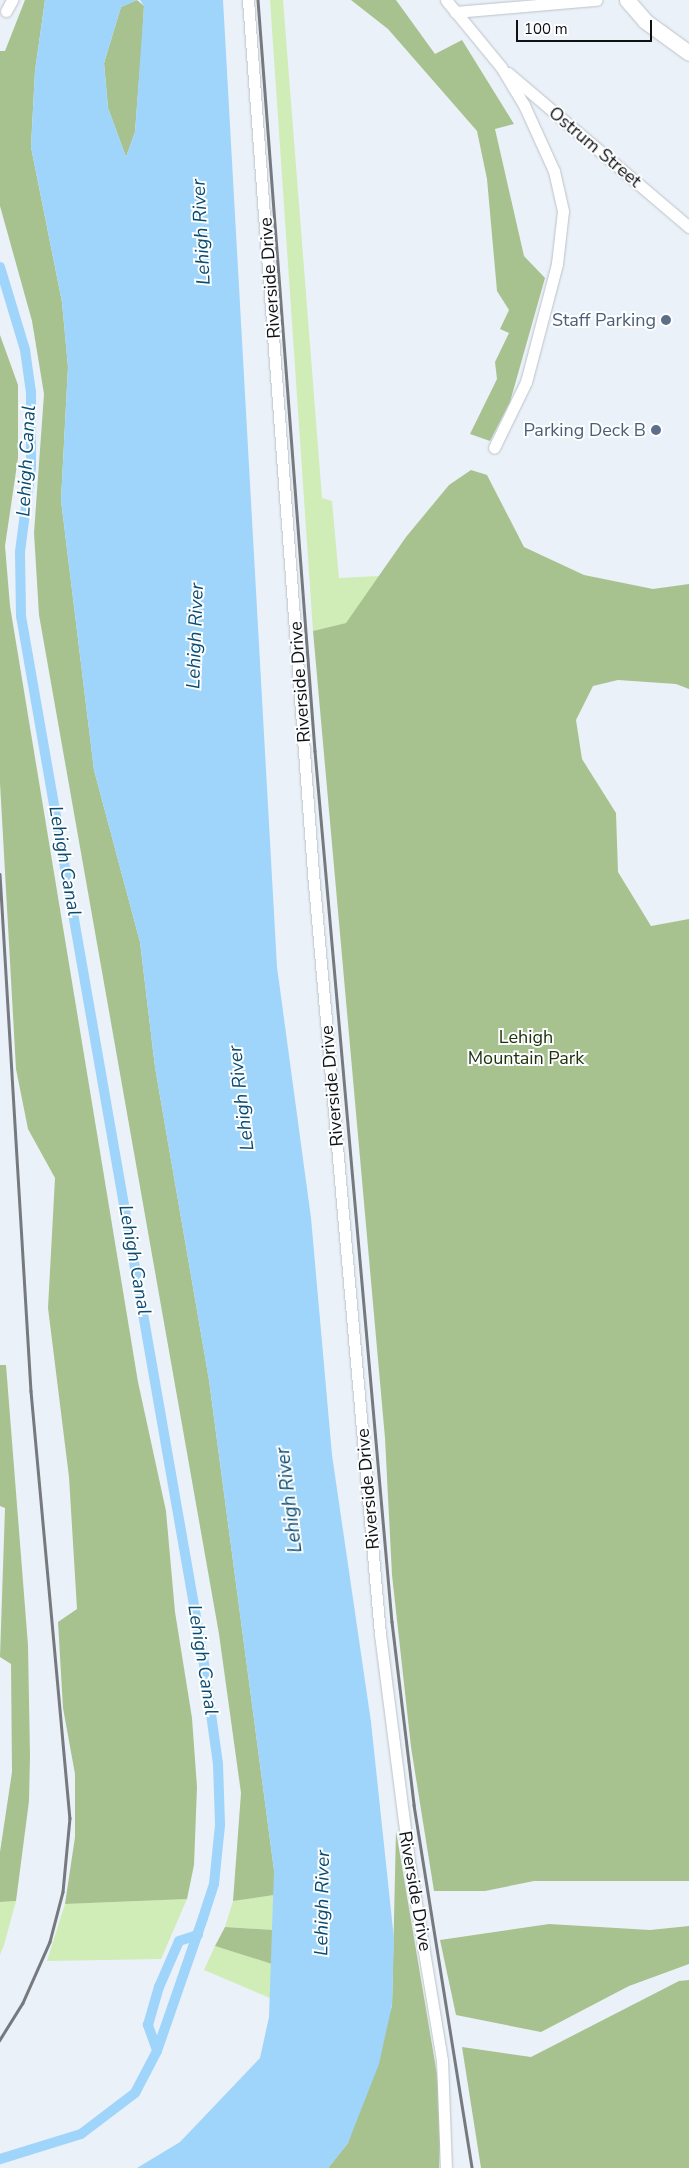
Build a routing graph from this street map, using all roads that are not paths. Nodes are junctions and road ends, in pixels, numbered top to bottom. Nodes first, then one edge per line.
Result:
1 (12, 0) edge
2 (248, 0) edge
3 (446, 0) edge
4 (596, 0) edge
5 (627, 0) edge
6 (6, 11) dead end
7 (455, 12) junction
8 (689, 53) edge
9 (501, 67) junction
10 (689, 227) edge
11 (494, 448) dead end
12 (446, 2168) edge

1 - 6 street
2 - 12 street, Riverside Drive
3 - 7 street
4 - 7 street
5 - 8 main road
7 - 9 street
9 - 10 street, Ostrum Street
9 - 11 street

